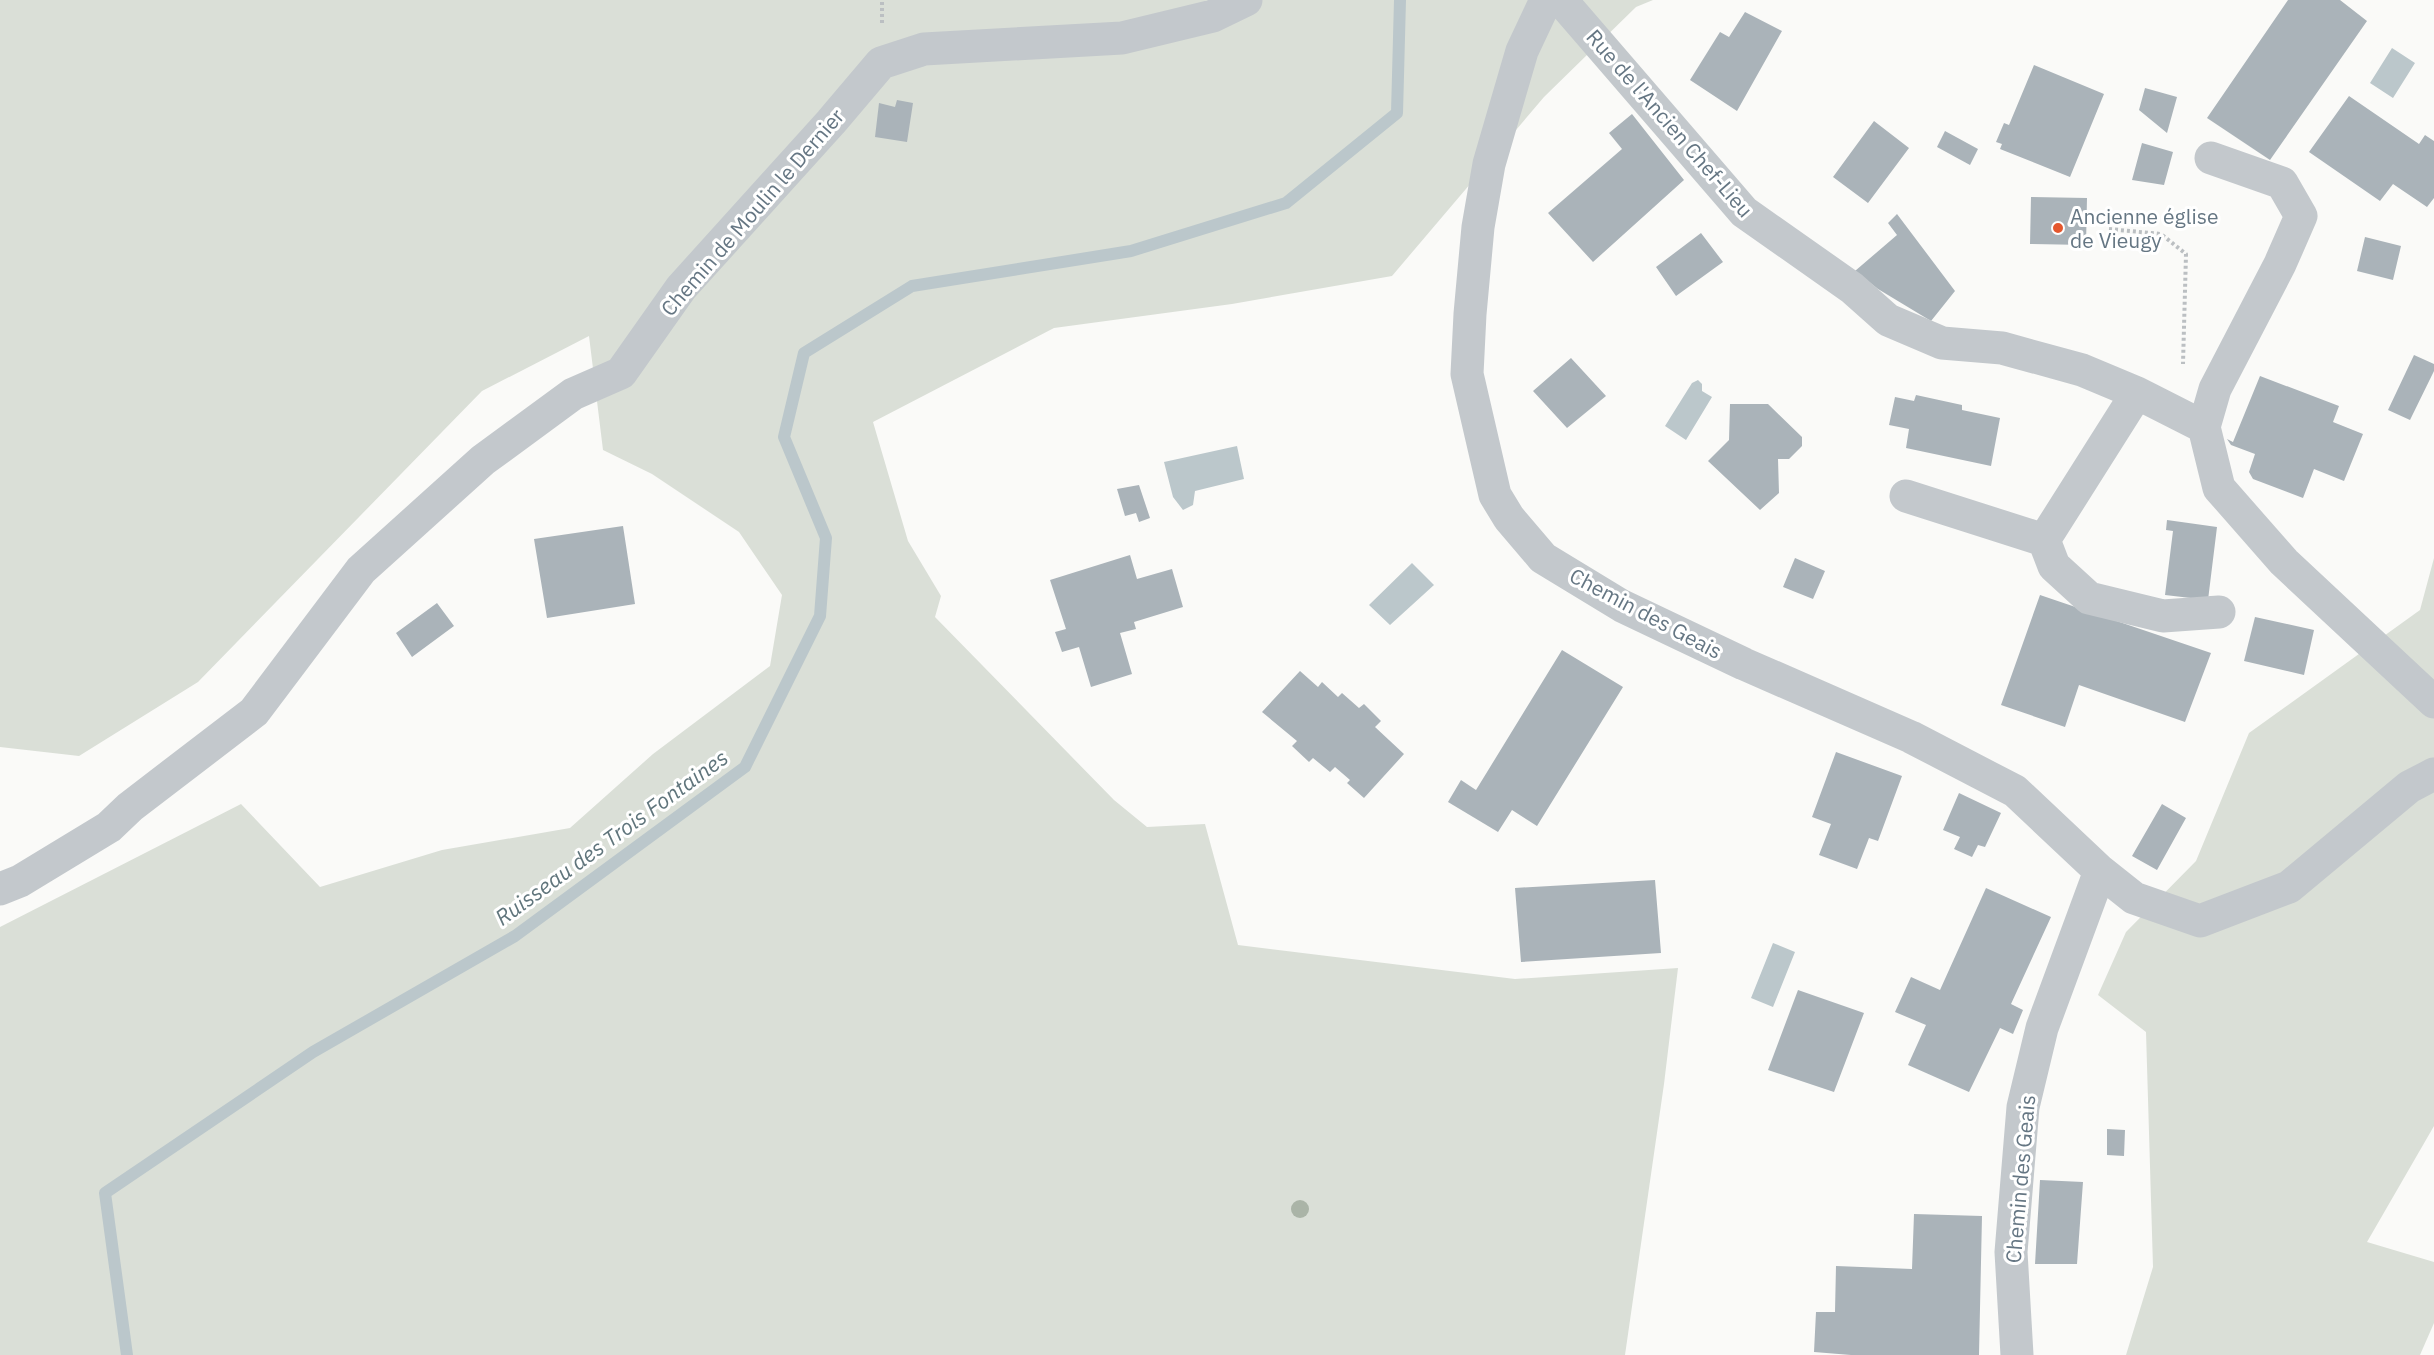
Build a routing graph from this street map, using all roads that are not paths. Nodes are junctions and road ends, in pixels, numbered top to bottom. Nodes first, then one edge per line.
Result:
1 (1246, 0) edge
2 (1546, 0) edge
3 (1561, 0) edge
4 (2211, 158) dead end
5 (2137, 393) junction
6 (2204, 427) junction
7 (1906, 496) dead end
8 (2044, 540) junction
9 (2219, 612) dead end
10 (2434, 702) edge
11 (2434, 774) edge
12 (2100, 871) junction
13 (0, 889) edge
14 (2017, 1355) edge

1 - 13 street, Chemin de Moulin le Dernier
2 - 12 street, Chemin des Geais
3 - 5 street, Rue de l'Ancien Chef-Lieu
4 - 6 street
5 - 6 street, Rue de l'Ancien Chef-Lieu
5 - 8 street
6 - 10 street
7 - 8 street
8 - 9 street
11 - 12 street, Chemin des Geais
12 - 14 street, Chemin des Geais

